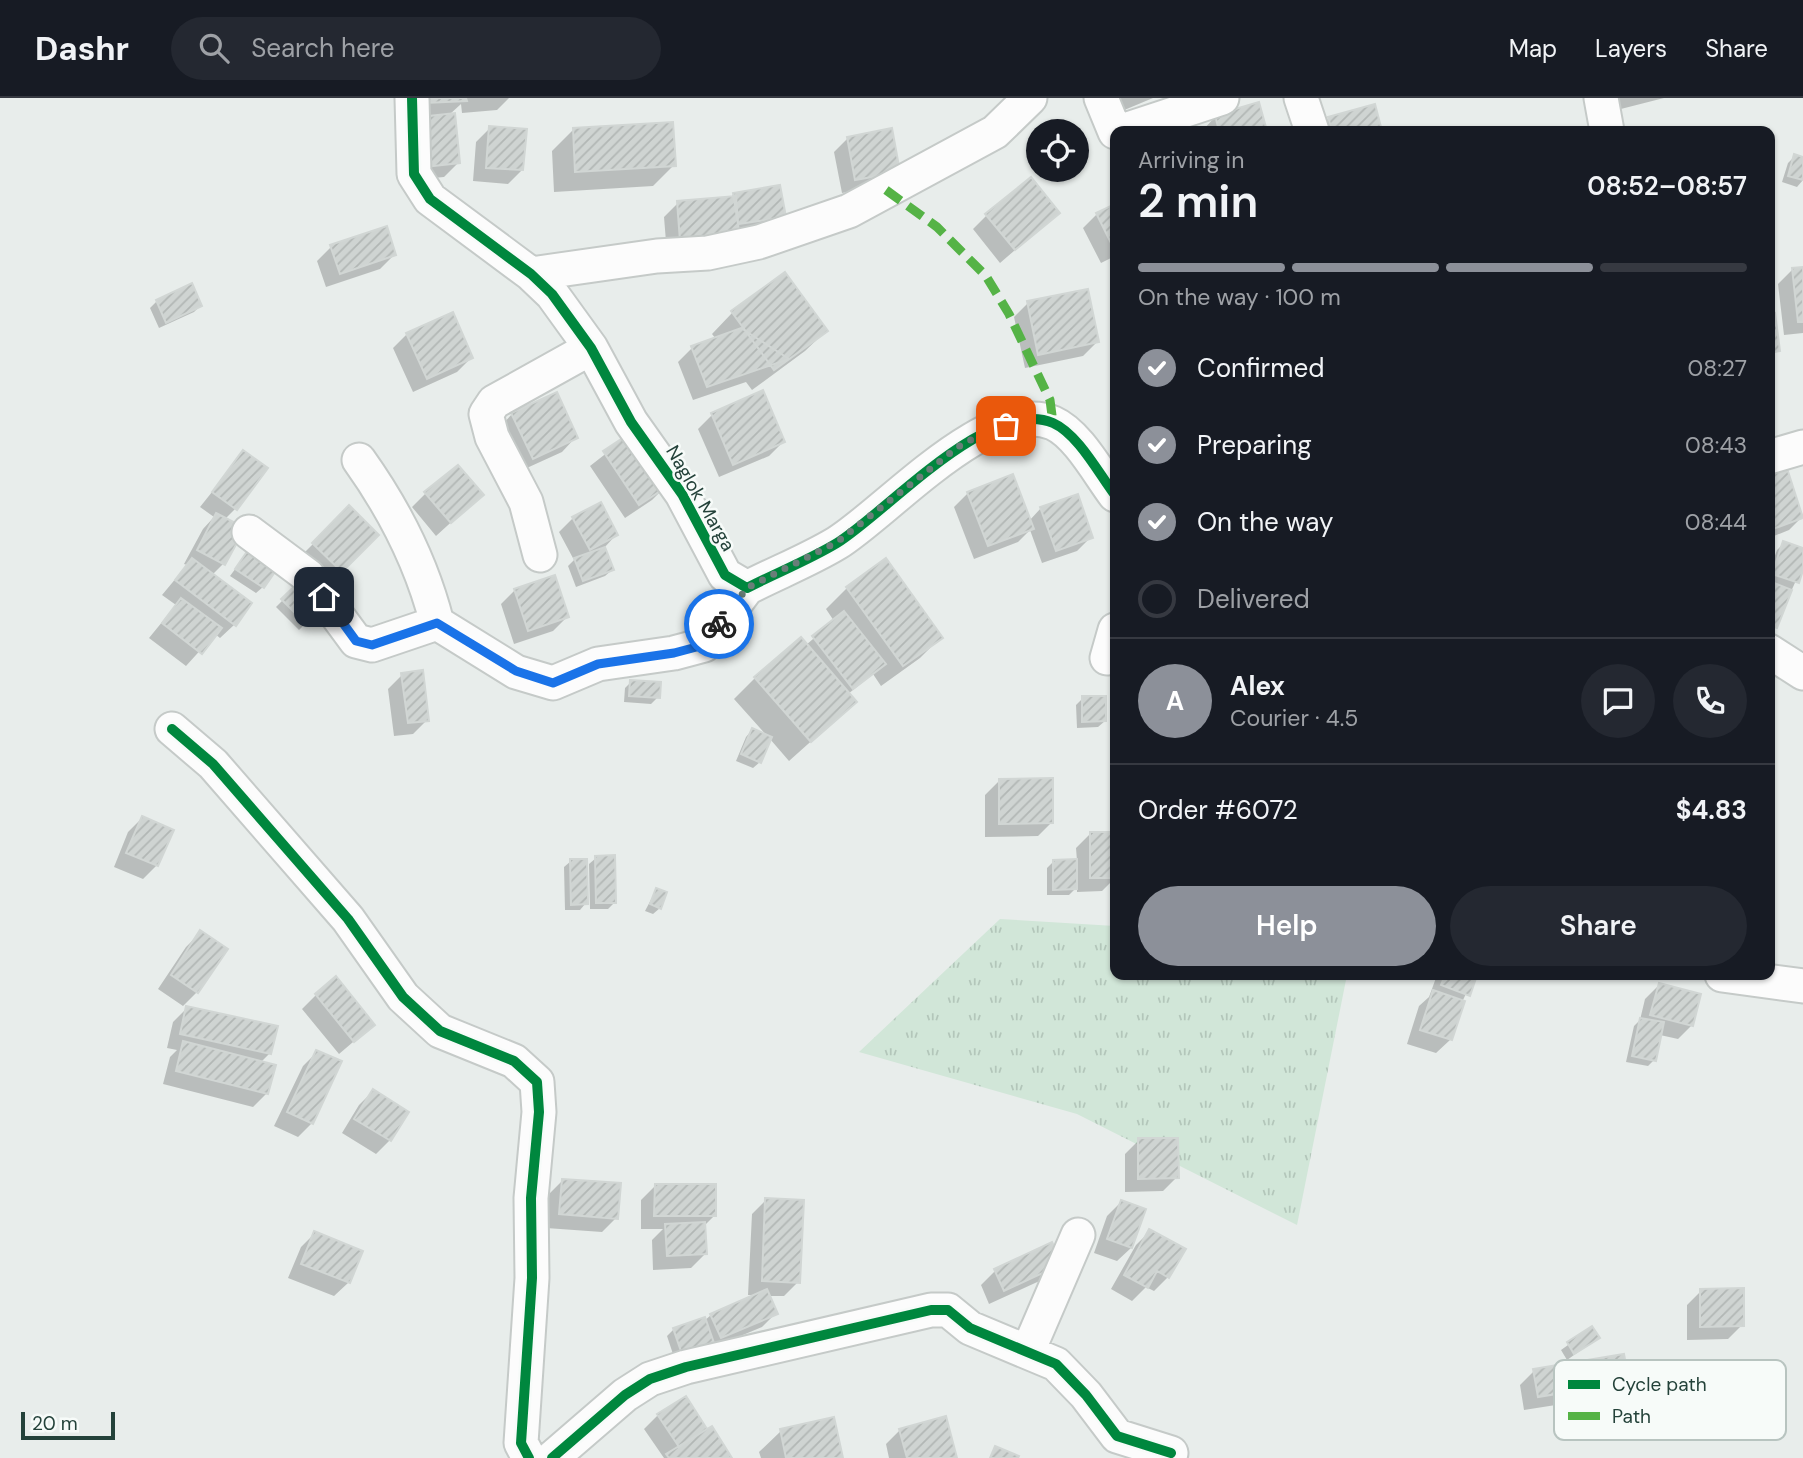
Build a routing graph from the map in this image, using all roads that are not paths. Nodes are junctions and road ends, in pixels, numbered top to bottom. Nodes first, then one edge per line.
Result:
1 (412, 98) edge
2 (1030, 98) edge
3 (1101, 98) edge
4 (1222, 98) edge
5 (1301, 98) edge
6 (1601, 98) edge
7 (1113, 126) edge
8 (1137, 126) edge
9 (1310, 126) edge
10 (1606, 126) edge
11 (531, 274) junction
12 (591, 348) junction
13 (1803, 447) edge
14 (1775, 455) edge
15 (359, 460) dead end
16 (1110, 475) edge
17 (249, 532) dead end
18 (540, 555) dead end
19 (747, 588) junction
20 (437, 623) junction
21 (1775, 656) edge
22 (1803, 673) edge
23 (172, 729) dead end
24 (1759, 980) edge
25 (1803, 986) edge
26 (1079, 1234) dead end
27 (1028, 1351) junction
28 (1171, 1453) dead end
29 (529, 1458) edge
30 (552, 1458) edge

1 - 11 street, Naglok Marga
2 - 11 street
3 - 7 street
4 - 8 street
5 - 9 street
6 - 10 street
11 - 12 street, Naglok Marga
12 - 18 street
12 - 19 street, Naglok Marga
13 - 14 street
15 - 20 street
16 - 19 street
17 - 20 street
19 - 20 street
21 - 22 street
23 - 29 street
24 - 25 street
26 - 27 street
27 - 28 street
27 - 30 street

